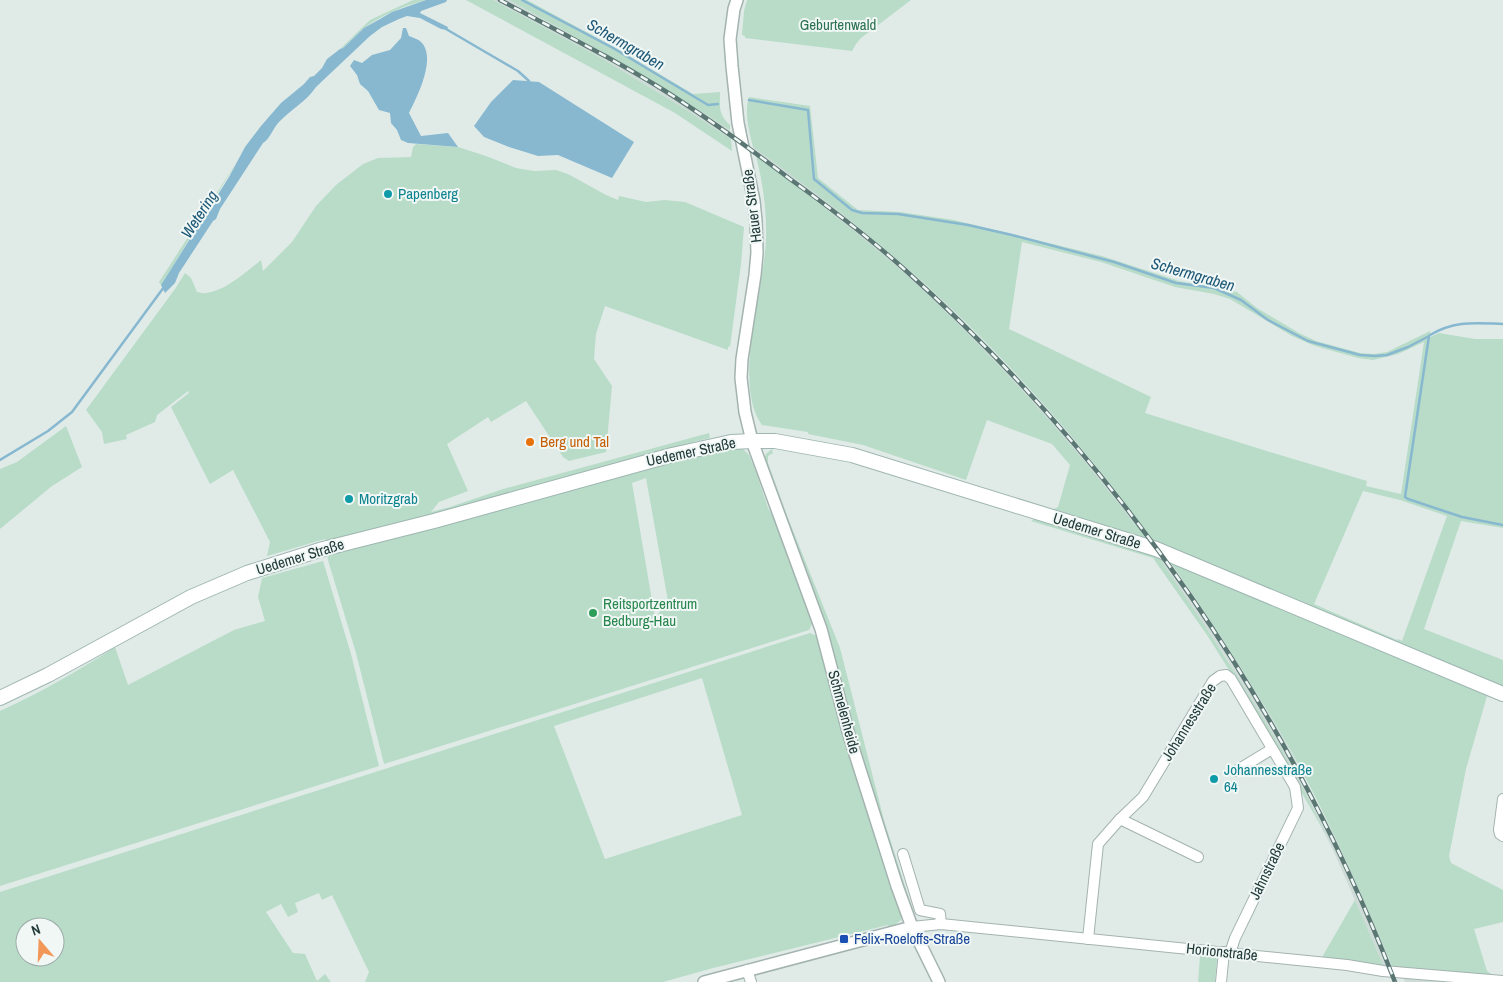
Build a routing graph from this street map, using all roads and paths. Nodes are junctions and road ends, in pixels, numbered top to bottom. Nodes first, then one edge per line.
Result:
1 (736, 0) edge
2 (752, 441) junction
3 (1503, 694) edge
4 (0, 698) edge
5 (1272, 749) junction
6 (1236, 771) dead end
7 (1295, 787) joint
8 (1503, 799) edge
9 (1120, 819) junction
10 (1503, 836) edge
11 (903, 854) dead end
12 (1198, 856) dead end
13 (941, 924) junction
14 (912, 927) junction
15 (1088, 939) junction
16 (1227, 953) junction
17 (747, 970) junction
18 (1488, 981) edge
19 (1503, 981) edge
20 (704, 982) edge
21 (751, 982) edge
22 (939, 982) edge
23 (1221, 982) edge

1 - 2 street, Hauer Straße
2 - 3 main road, Uedemer Straße
2 - 4 main road, Uedemer Straße
2 - 14 street, Schmelenheide
5 - 6 street
5 - 7 street, Johannesstraße
5 - 9 street, Johannesstraße
7 - 16 street, Jahnstraße
8 - 10 street
9 - 12 street
9 - 15 street, Johannesstraße
11 - 13 street
13 - 14 street, Horionstraße
13 - 15 street, Horionstraße
14 - 17 street
14 - 22 street, Schmelenheide
15 - 16 street, Horionstraße
16 - 18 street, Horionstraße
16 - 23 street, Jahnstraße
17 - 20 street
17 - 21 street
18 - 19 street, Horionstraße

